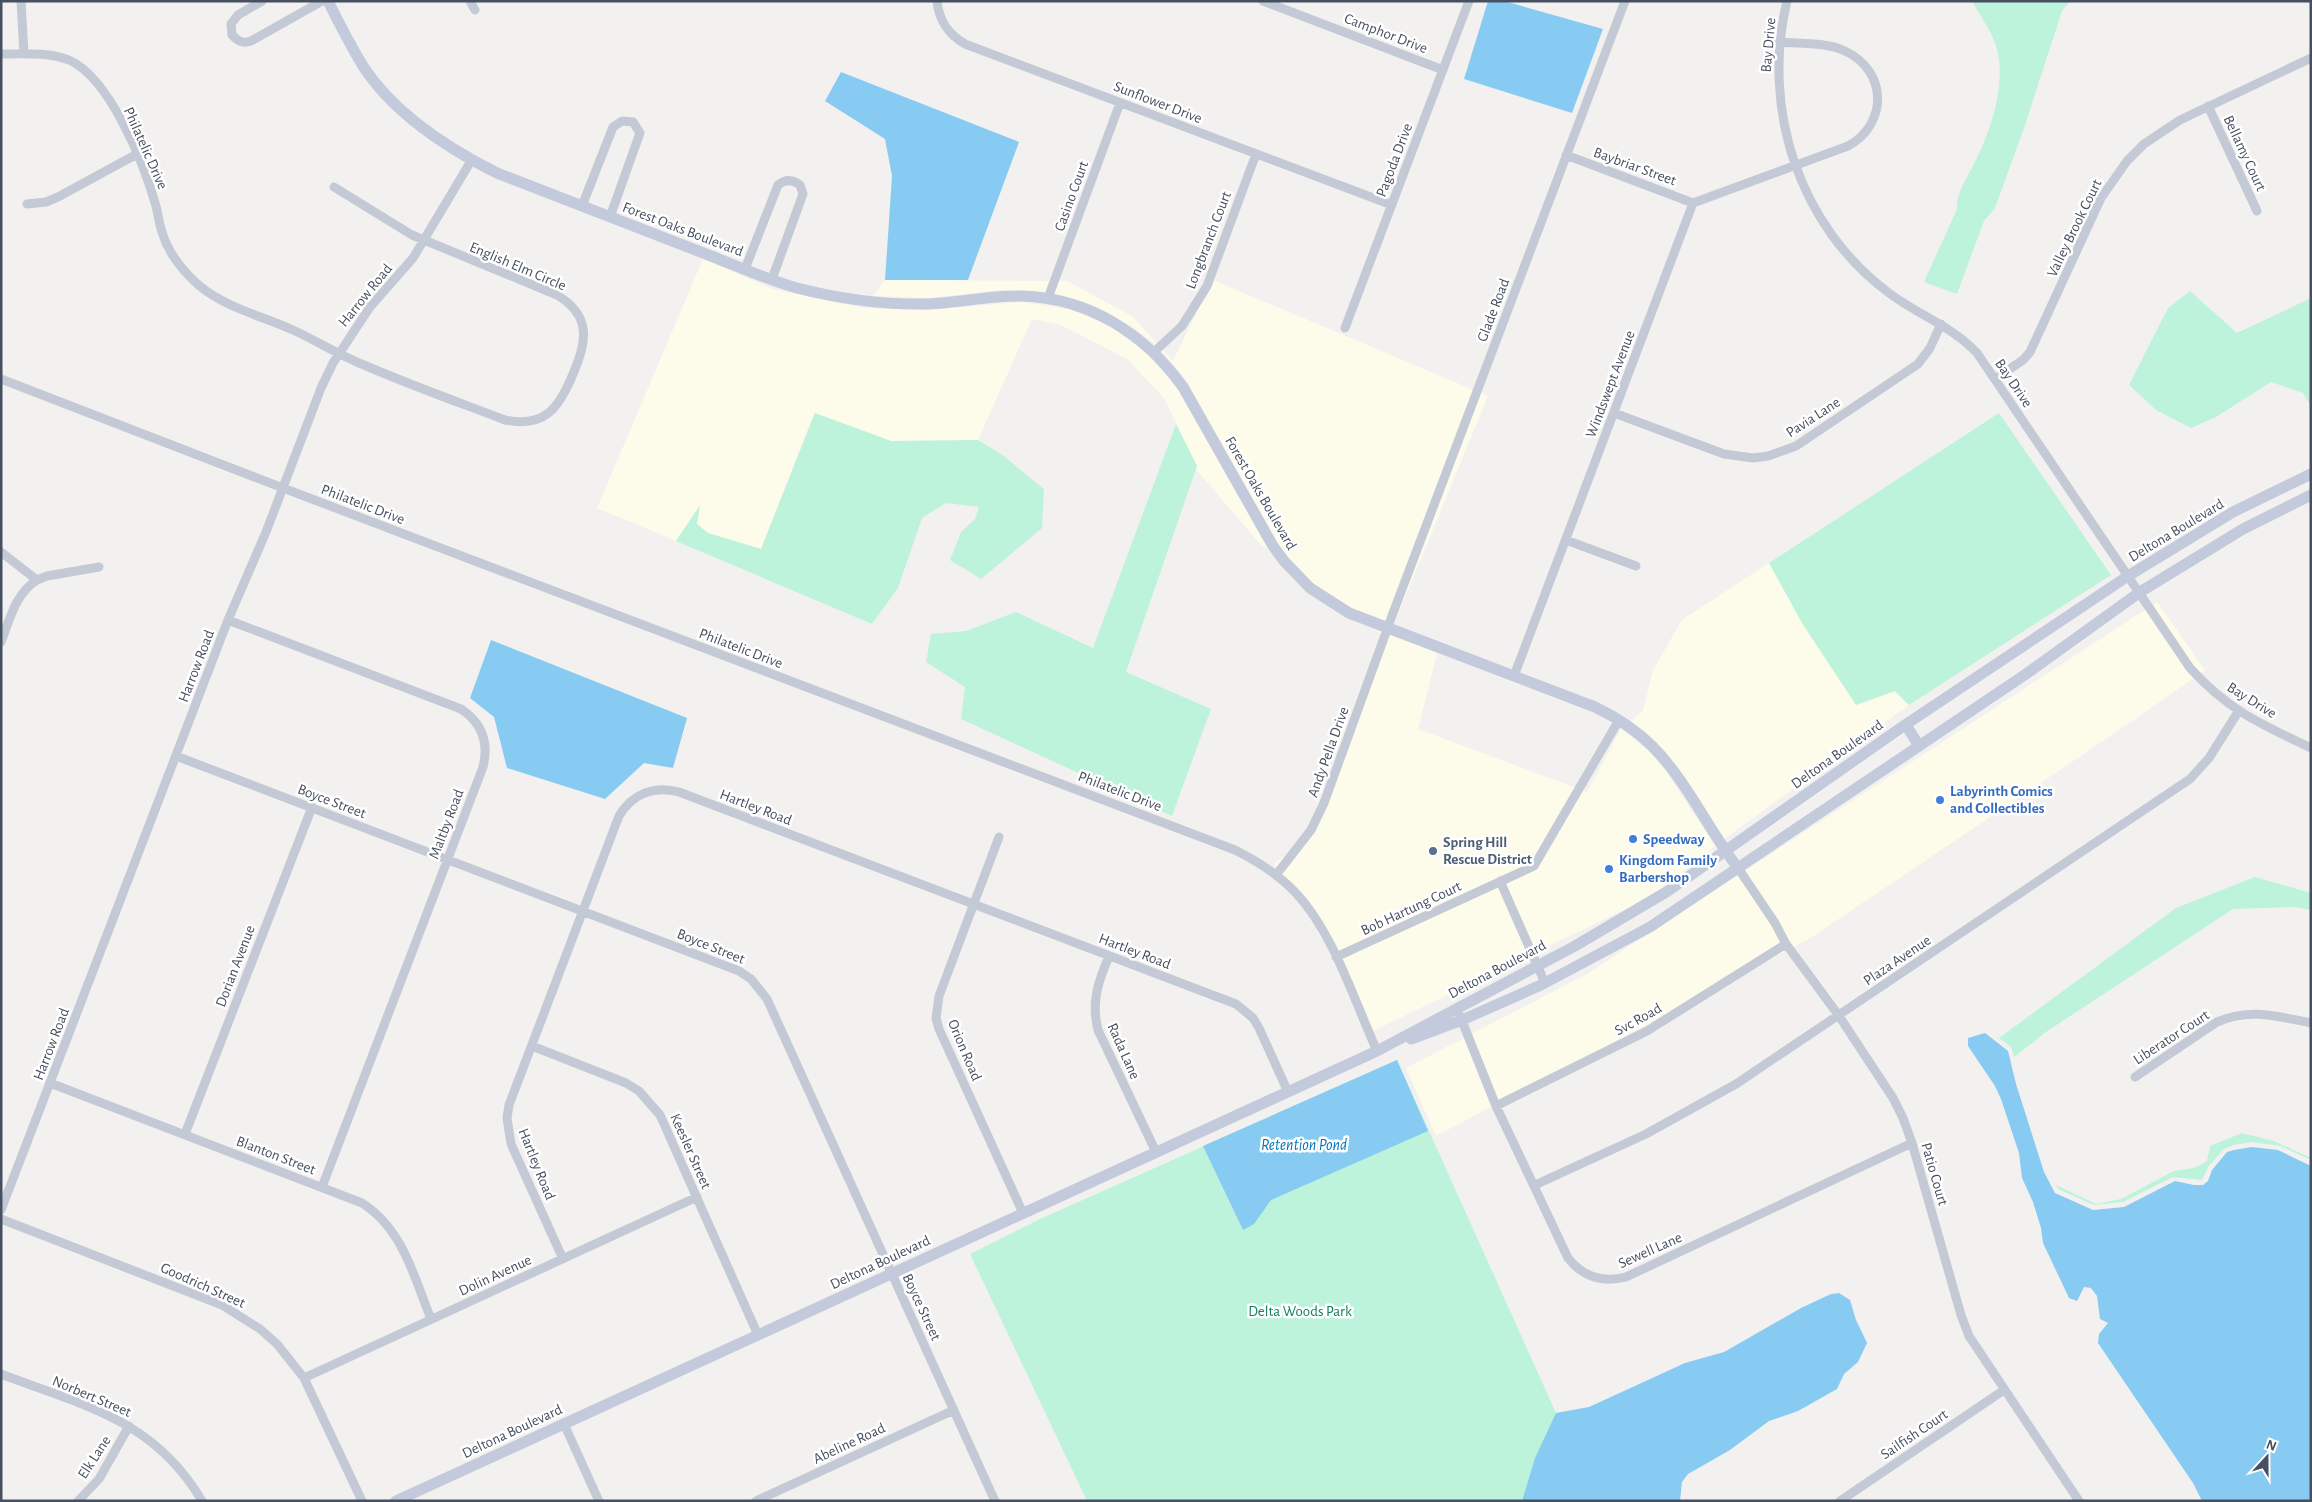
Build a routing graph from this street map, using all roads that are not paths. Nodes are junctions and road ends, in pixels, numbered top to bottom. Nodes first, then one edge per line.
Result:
1 (20, 1) edge
2 (262, 1) edge
3 (322, 1) edge
4 (328, 1) edge
5 (470, 1) edge
6 (937, 1) edge
7 (1263, 1) edge
8 (1469, 1) edge
9 (1625, 1) edge
10 (1787, 1) edge
11 (475, 10) dead end
12 (1780, 42) junction
13 (1, 54) edge
14 (24, 54) junction
15 (2311, 58) edge
16 (1443, 70) junction
17 (1120, 103) junction
18 (2208, 106) junction
19 (137, 154) junction
20 (1256, 154) junction
21 (1566, 155) junction
22 (471, 161) junction
23 (1795, 166) junction
24 (334, 187) dead end
25 (1693, 203) junction
26 (27, 204) dead end
27 (1392, 205) junction
28 (582, 206) junction
29 (2257, 211) dead end
30 (610, 217) junction
31 (424, 240) junction
32 (745, 269) junction
33 (772, 279) junction
34 (1048, 298) junction
35 (1941, 324) junction
36 (1345, 328) dead end
37 (338, 352) junction
38 (1154, 352) junction
39 (1, 379) edge
40 (1995, 379) junction
41 (1614, 413) junction
42 (2311, 474) edge
43 (282, 488) junction
44 (2311, 495) edge
45 (1566, 540) junction
46 (1, 552) edge
47 (1636, 566) dead end
48 (99, 567) dead end
49 (2128, 576) junction
50 (37, 580) junction
51 (2140, 592) junction
52 (228, 620) junction
53 (1388, 628) junction
54 (1, 642) edge
55 (1514, 676) junction
56 (2238, 712) junction
57 (1619, 720) junction
58 (1906, 725) junction
59 (1920, 746) junction
60 (2311, 748) edge
61 (176, 756) junction
62 (312, 807) junction
63 (999, 837) dead end
64 (1725, 851) junction
65 (447, 859) junction
66 (1738, 868) junction
67 (1276, 875) junction
68 (1500, 881) junction
69 (974, 905) junction
70 (583, 911) junction
71 (1786, 944) junction
72 (1109, 956) junction
73 (1336, 957) junction
74 (1535, 965) junction
75 (1545, 983) junction
76 (1456, 1008) junction
77 (1839, 1016) junction
78 (1462, 1020) junction
79 (2311, 1023) edge
80 (532, 1046) junction
81 (1376, 1051) junction
82 (2135, 1077) dead end
83 (50, 1083) junction
84 (1288, 1092) junction
85 (1496, 1106) junction
86 (185, 1134) junction
87 (1912, 1143) junction
88 (1156, 1152) junction
89 (1535, 1185) junction
90 (322, 1187) junction
91 (697, 1197) junction
92 (1, 1210) edge
93 (1023, 1213) junction
94 (1, 1219) edge
95 (563, 1258) junction
96 (891, 1274) junction
97 (431, 1319) junction
98 (758, 1335) junction
99 (1, 1374) edge
100 (304, 1378) junction
101 (2004, 1390) junction
102 (954, 1410) junction
103 (564, 1424) junction
104 (129, 1426) junction
105 (757, 1500) edge
106 (78, 1501) edge
107 (202, 1501) edge
108 (362, 1501) edge
109 (396, 1501) edge
110 (599, 1501) edge
111 (995, 1501) edge
112 (1840, 1501) edge
113 (2079, 1501) edge

1 - 14 street
2 - 3 street
4 - 22 main road, Forest Oaks Boulevard
5 - 11 street
6 - 17 street, Sunflower Drive
7 - 16 street, Camphor Drive
8 - 16 street, Pagoda Drive
9 - 21 street, Glade Road
10 - 12 street, Bay Drive
12 - 23 street, Bay Drive
12 - 23 street
13 - 14 street, Philatelic Drive
14 - 19 street, Philatelic Drive
15 - 18 street, Valley Brook Court
16 - 27 street, Pagoda Drive
17 - 20 street, Sunflower Drive
17 - 34 street, Casino Court
18 - 29 street, Bellamy Court
18 - 40 street, Valley Brook Court
19 - 26 street
19 - 37 street, Philatelic Drive
20 - 27 street, Sunflower Drive
20 - 38 street, Longbranch Court
21 - 25 street, Baybriar Street
21 - 53 street, Glade Road
22 - 28 main road, Forest Oaks Boulevard
22 - 31 street, Harrow Road
23 - 25 street
23 - 35 street, Bay Drive
24 - 31 street, English Elm Circle
25 - 41 street, Windswept Avenue
27 - 36 street, Pagoda Drive
28 - 30 main road, Forest Oaks Boulevard
28 - 30 street, Forest Oaks Boulevard
30 - 32 main road, Forest Oaks Boulevard
31 - 37 street, Harrow Road
31 - 37 street, English Elm Circle
32 - 33 main road, Forest Oaks Boulevard
32 - 33 street, Forest Oaks Boulevard
33 - 34 main road, Forest Oaks Boulevard
34 - 38 main road, Forest Oaks Boulevard
35 - 40 street, Bay Drive
35 - 41 street, Pavia Lane
37 - 43 street, Harrow Road
38 - 53 main road, Forest Oaks Boulevard
39 - 43 street, Philatelic Drive
40 - 49 street, Bay Drive
41 - 45 street, Windswept Avenue
42 - 49 main road, Deltona Boulevard
43 - 52 street, Harrow Road
43 - 67 street, Philatelic Drive
44 - 51 main road, Deltona Boulevard
45 - 47 street
45 - 55 street, Windswept Avenue
46 - 50 street
48 - 50 street
49 - 51 street, Bay Drive
49 - 58 main road, Deltona Boulevard
50 - 54 street
51 - 56 street, Bay Drive
51 - 59 main road, Deltona Boulevard
52 - 61 street, Harrow Road
52 - 65 street, Maltby Road
53 - 55 main road, Forest Oaks Boulevard
53 - 67 street, Andy Pella Drive
55 - 57 main road, Forest Oaks Boulevard
56 - 60 street, Bay Drive
56 - 77 street, Plaza Avenue
57 - 64 main road, Forest Oaks Boulevard
57 - 68 street, Bob Hartung Court
58 - 59 main road
58 - 64 main road, Deltona Boulevard
59 - 66 main road, Deltona Boulevard
61 - 62 street, Boyce Street
61 - 83 street, Harrow Road
62 - 65 street, Boyce Street
62 - 86 street, Dorian Avenue
63 - 69 street, Orion Road
64 - 66 main road, Forest Oaks Boulevard
64 - 74 main road, Deltona Boulevard
65 - 70 street, Boyce Street
65 - 90 street, Maltby Road
66 - 71 street, Patio Court
66 - 75 main road, Deltona Boulevard
67 - 73 street, Philatelic Drive
68 - 73 street, Bob Hartung Court
68 - 74 street
69 - 70 street, Hartley Road
69 - 72 street, Hartley Road
69 - 93 street, Orion Road
70 - 80 street, Hartley Road
70 - 96 street, Boyce Street
71 - 77 street, Patio Court
71 - 85 street, Svc Road
72 - 84 street, Hartley Road
72 - 88 street, Rada Lane
73 - 81 street, Philatelic Drive
74 - 75 street
74 - 76 main road, Deltona Boulevard
75 - 78 main road, Deltona Boulevard
76 - 78 street, Sewell Lane
76 - 81 main road, Deltona Boulevard
77 - 87 street, Patio Court
77 - 89 street, Plaza Avenue
78 - 81 main road, Deltona Boulevard
78 - 85 street, Sewell Lane
79 - 82 street, Liberator Court
80 - 91 street, Keesler Street
80 - 95 street, Hartley Road
81 - 84 main road, Deltona Boulevard
83 - 86 street, Blanton Street
83 - 92 street, Harrow Road
84 - 88 main road, Deltona Boulevard
85 - 89 street, Sewell Lane
86 - 90 street, Blanton Street
87 - 89 street, Sewell Lane
87 - 101 street, Patio Court
88 - 93 main road, Deltona Boulevard
90 - 97 street, Blanton Street
91 - 95 street, Dolin Avenue
91 - 98 street, Keesler Street
93 - 96 main road, Deltona Boulevard
94 - 100 street, Goodrich Street
95 - 97 street, Dolin Avenue
96 - 98 main road, Deltona Boulevard
96 - 102 street, Boyce Street
97 - 100 street, Dolin Avenue
98 - 103 main road, Deltona Boulevard
99 - 104 street, Norbert Street
100 - 108 street, Goodrich Street
101 - 112 street, Sailfish Court
101 - 113 street, Patio Court
102 - 105 street, Abeline Road
102 - 111 street, Boyce Street
103 - 109 main road, Deltona Boulevard
103 - 110 street
104 - 106 street, Elk Lane
104 - 107 street, Norbert Street

